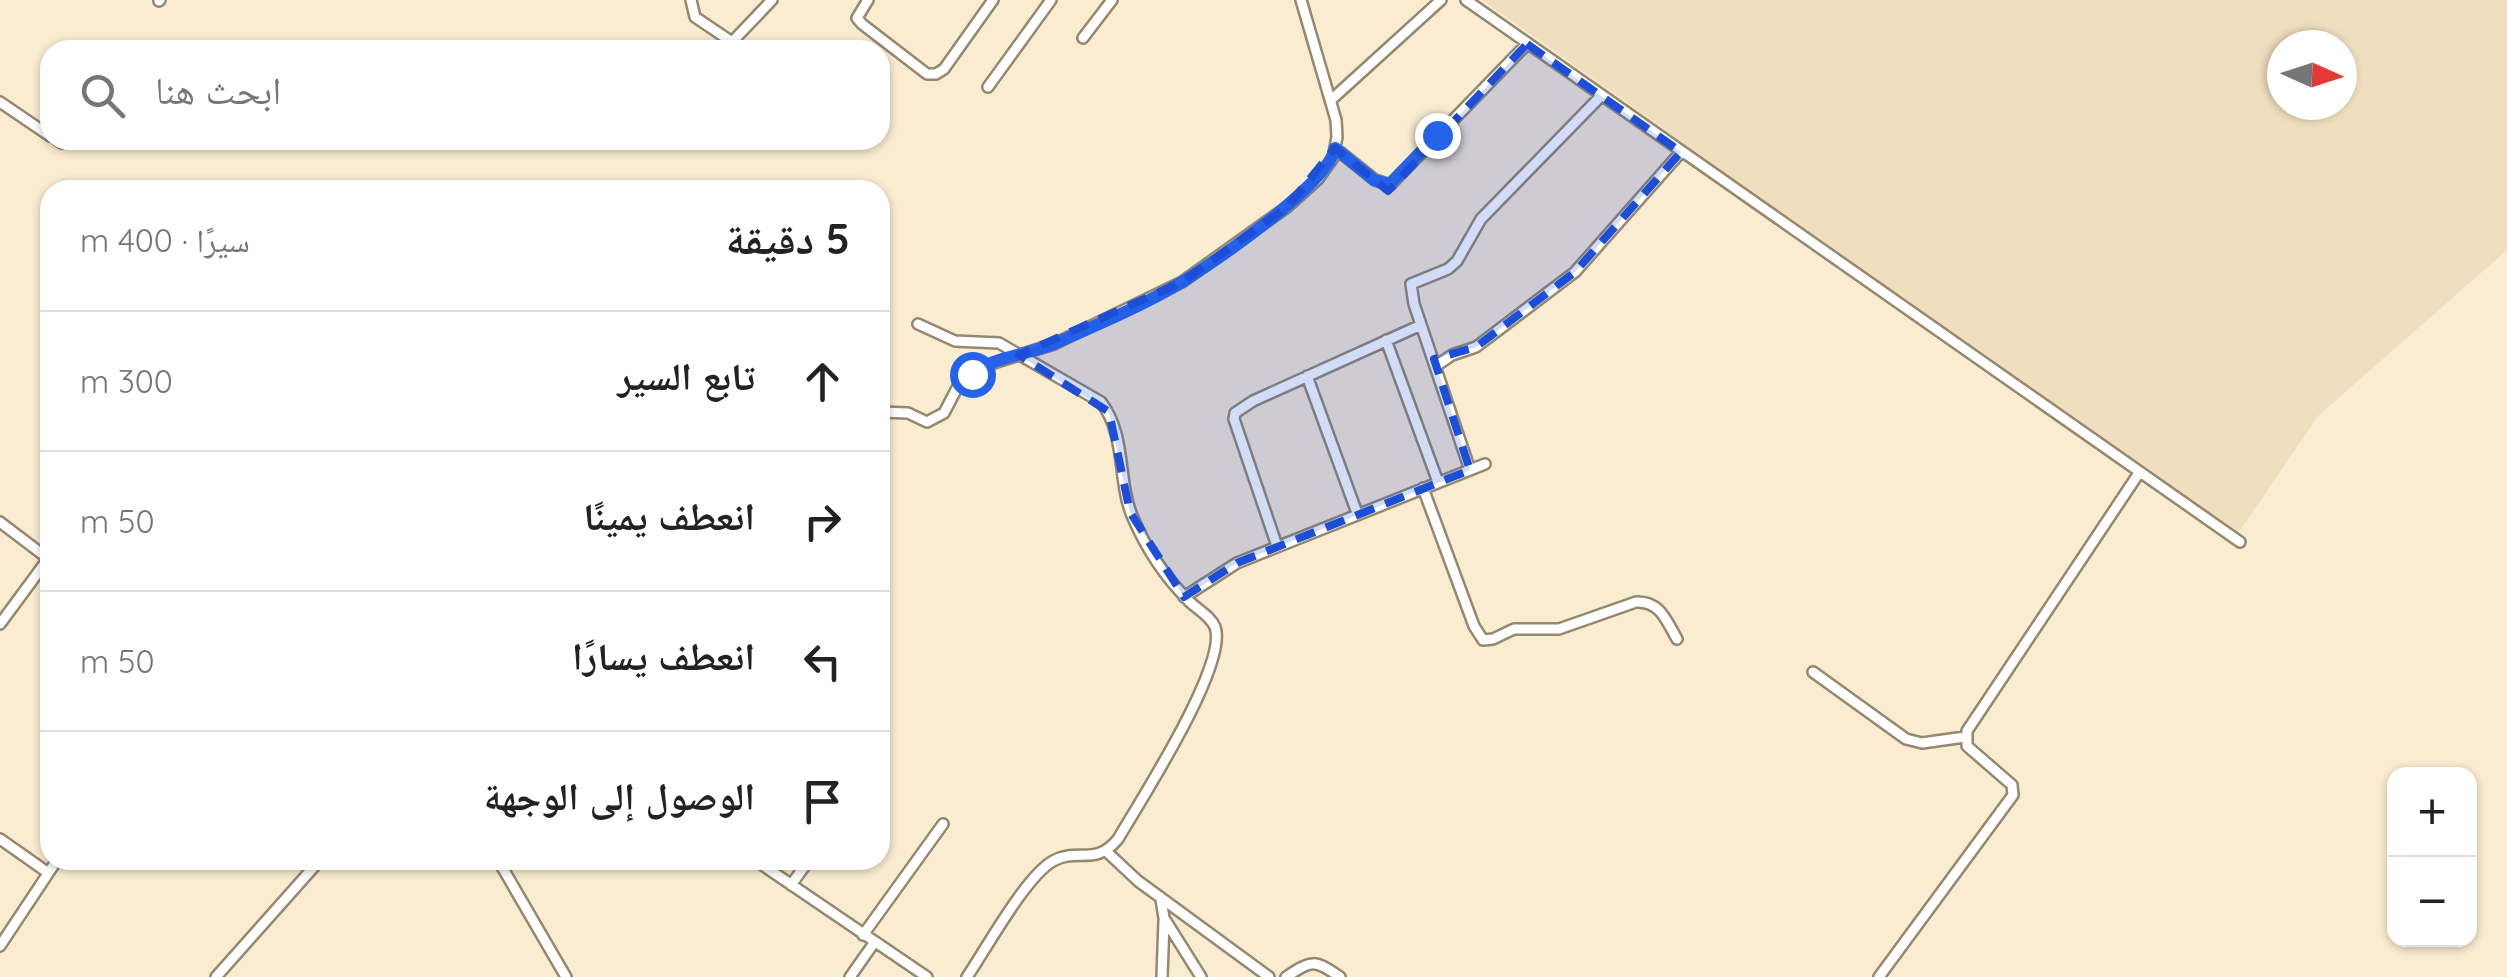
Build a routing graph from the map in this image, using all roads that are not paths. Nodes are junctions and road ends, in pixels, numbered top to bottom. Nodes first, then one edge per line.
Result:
1 (691, 0) edge
2 (772, 0) edge
3 (868, 0) edge
4 (993, 0) edge
5 (1051, 0) edge
6 (1112, 0) edge
7 (1300, 0) edge
8 (1441, 0) edge
9 (1466, 0) edge
10 (1083, 38) dead end
11 (727, 40) edge
12 (740, 40) edge
13 (883, 40) edge
14 (1527, 44) junction
15 (890, 46) edge
16 (988, 87) dead end
17 (1601, 96) junction
18 (1331, 100) junction
19 (0, 102) edge
20 (40, 129) edge
21 (1335, 148) junction
22 (1681, 152) junction
23 (918, 324) dead end
24 (1421, 324) junction
25 (1386, 340) junction
26 (1430, 348) junction
27 (1019, 355) junction
28 (1452, 355) junction
29 (1436, 366) junction
30 (1307, 376) junction
31 (890, 412) edge
32 (1485, 464) dead end
33 (1470, 470) junction
34 (2139, 473) junction
35 (1438, 482) junction
36 (1423, 488) junction
37 (1357, 513) junction
38 (0, 522) edge
39 (2240, 542) dead end
40 (1276, 546) junction
41 (40, 553) edge
42 (40, 572) edge
43 (1184, 596) junction
44 (0, 624) edge
45 (1677, 639) dead end
46 (1813, 672) dead end
47 (1965, 737) junction
48 (943, 824) dead end
49 (0, 839) edge
50 (1107, 852) junction
51 (40, 867) edge
52 (44, 870) edge
53 (311, 870) edge
54 (504, 870) edge
55 (769, 870) edge
56 (802, 870) edge
57 (47, 872) joint
58 (791, 885) junction
59 (1162, 898) junction
60 (1164, 918) junction
61 (863, 935) junction
62 (874, 942) junction
63 (0, 946) edge
64 (216, 977) edge
65 (566, 977) edge
66 (850, 977) edge
67 (927, 977) edge
68 (968, 977) edge
69 (1162, 977) edge
70 (1201, 977) edge
71 (1268, 977) edge
72 (1286, 977) edge
73 (1340, 977) edge
74 (1879, 977) edge

1 - 11 street
2 - 12 street
3 - 13 street
4 - 15 street
5 - 16 street
6 - 10 street
7 - 18 street
8 - 18 street
9 - 14 street
14 - 17 street
14 - 21 street
17 - 22 street
17 - 24 street
18 - 21 street
19 - 20 street
21 - 27 street
22 - 28 street
22 - 34 street
23 - 27 street
24 - 25 street
24 - 26 street
25 - 30 street
25 - 35 street
26 - 28 street
26 - 29 street
27 - 31 street
27 - 43 street
28 - 29 street
29 - 33 street
30 - 37 street
30 - 40 street
32 - 33 street
33 - 35 street
34 - 39 street
34 - 47 street
35 - 36 street
36 - 37 street
36 - 45 street
37 - 40 street
38 - 41 street
40 - 43 street
42 - 44 street
43 - 50 street
46 - 47 street
47 - 74 street
48 - 61 street
49 - 51 street
50 - 59 street
50 - 68 street
52 - 57 street
53 - 64 street
54 - 65 street
55 - 58 street
56 - 58 street
57 - 63 street
58 - 61 street
59 - 60 street
59 - 71 street
60 - 69 street
60 - 70 street
61 - 62 street
62 - 66 street
62 - 67 street
72 - 73 street

